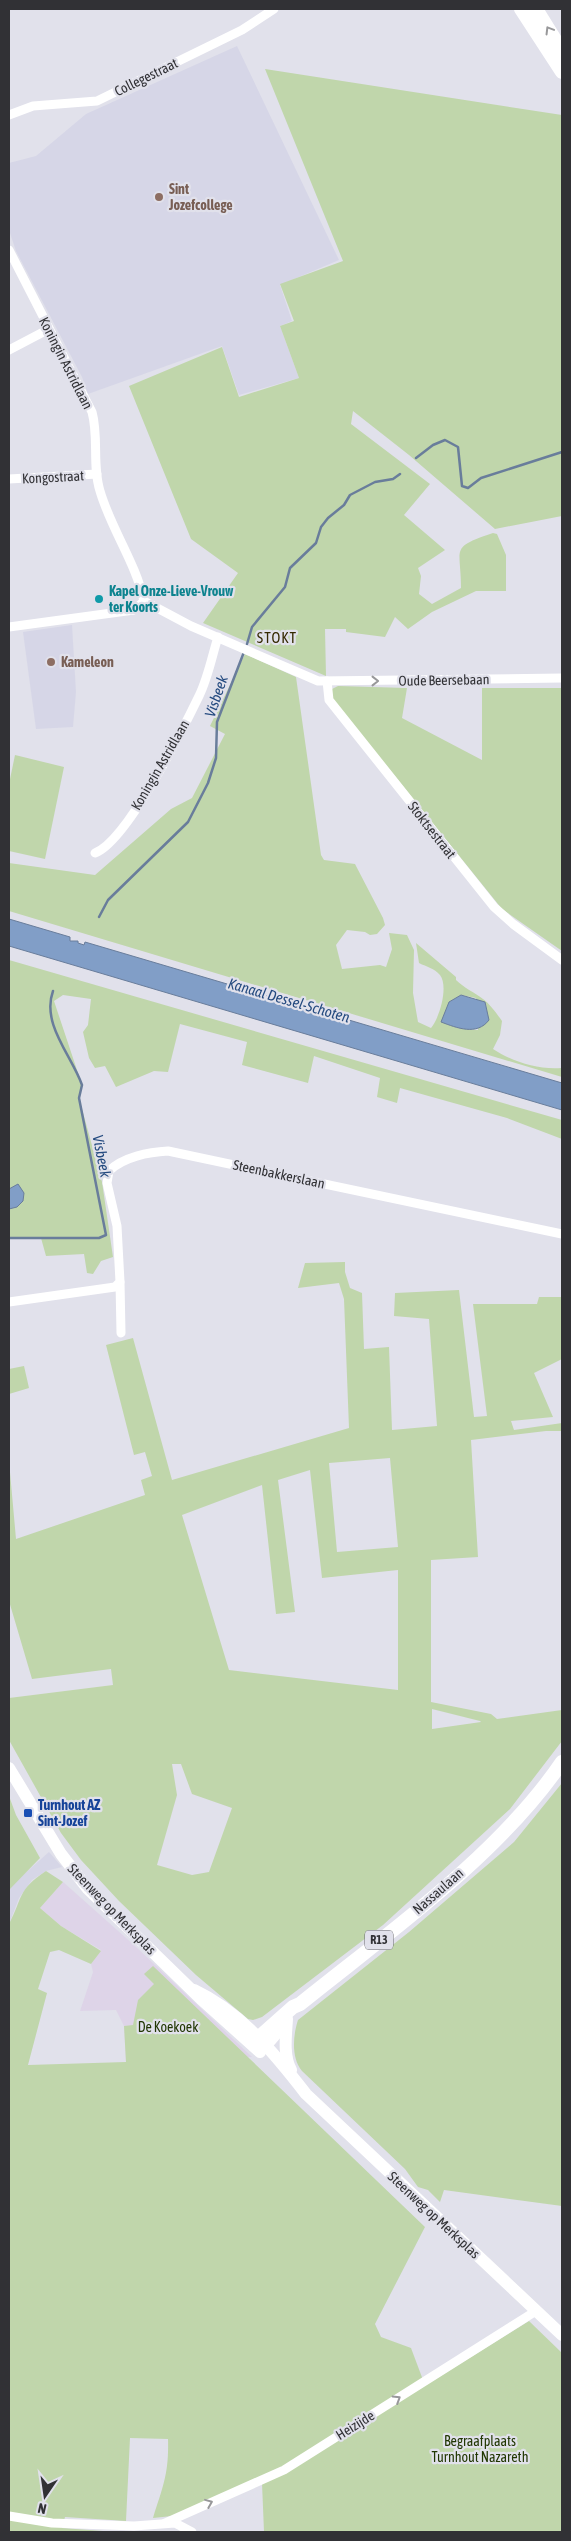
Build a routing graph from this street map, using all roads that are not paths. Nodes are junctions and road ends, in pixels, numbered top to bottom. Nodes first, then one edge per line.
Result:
1 (274, 9) edge
2 (521, 9) edge
3 (536, 9) edge
4 (562, 52) edge
5 (562, 72) edge
6 (9, 115) edge
7 (9, 251) edge
8 (49, 329) junction
9 (9, 350) edge
10 (98, 474) junction
11 (9, 479) edge
12 (144, 601) junction
13 (9, 627) edge
14 (218, 637) junction
15 (562, 678) edge
16 (326, 681) junction
17 (94, 853) dead end
18 (562, 960) edge
19 (562, 1234) edge
20 (120, 1282) junction
21 (9, 1302) edge
22 (121, 1333) dead end
23 (562, 1762) edge
24 (9, 1768) edge
25 (194, 1990) junction
26 (300, 2004) junction
27 (288, 2020) junction
28 (270, 2026) junction
29 (247, 2027) junction
30 (260, 2043) junction
31 (310, 2098) junction
32 (536, 2311) junction
33 (562, 2335) edge
34 (9, 2516) edge
35 (165, 2523) junction
36 (192, 2532) edge

1 - 6 street, Collegestraat
2 - 5 main road
4 -> 3 main road
7 - 8 street, Koningin Astridlaan
8 - 9 street
8 - 10 street, Koningin Astridlaan
10 - 11 street, Kongostraat
10 - 12 street, Koningin Astridlaan
12 - 13 street
12 - 14 street
14 - 16 street
14 - 17 street, Koningin Astridlaan
16 -> 15 street, Oude Beersebaan
16 - 18 street, Stoktsestraat
19 - 20 street, Steenbakkerslaan
20 - 21 street
20 - 22 street, Steenbakkerslaan
23 - 26 main road, Nassaulaan / R13
24 - 25 main road, Steenweg op Merksplas
25 - 29 main road, Steenweg op Merksplas
25 - 30 main road, Steenweg op Merksplas
26 - 27 main road, Nassaulaan / R13
26 - 28 main road, Nassaulaan / R13
27 - 30 main road, Nassaulaan / R13
27 - 31 main road
28 - 29 main road
28 - 30 main road, Nassaulaan / R13
29 - 30 main road, Steenweg op Merksplas
30 - 31 main road
31 - 32 main road, Steenweg op Merksplas
32 - 33 main road, Steenweg op Merksplas
35 -> 32 street, Heizijde
34 - 35 street, Heizijde
35 - 36 street, Heizijde

